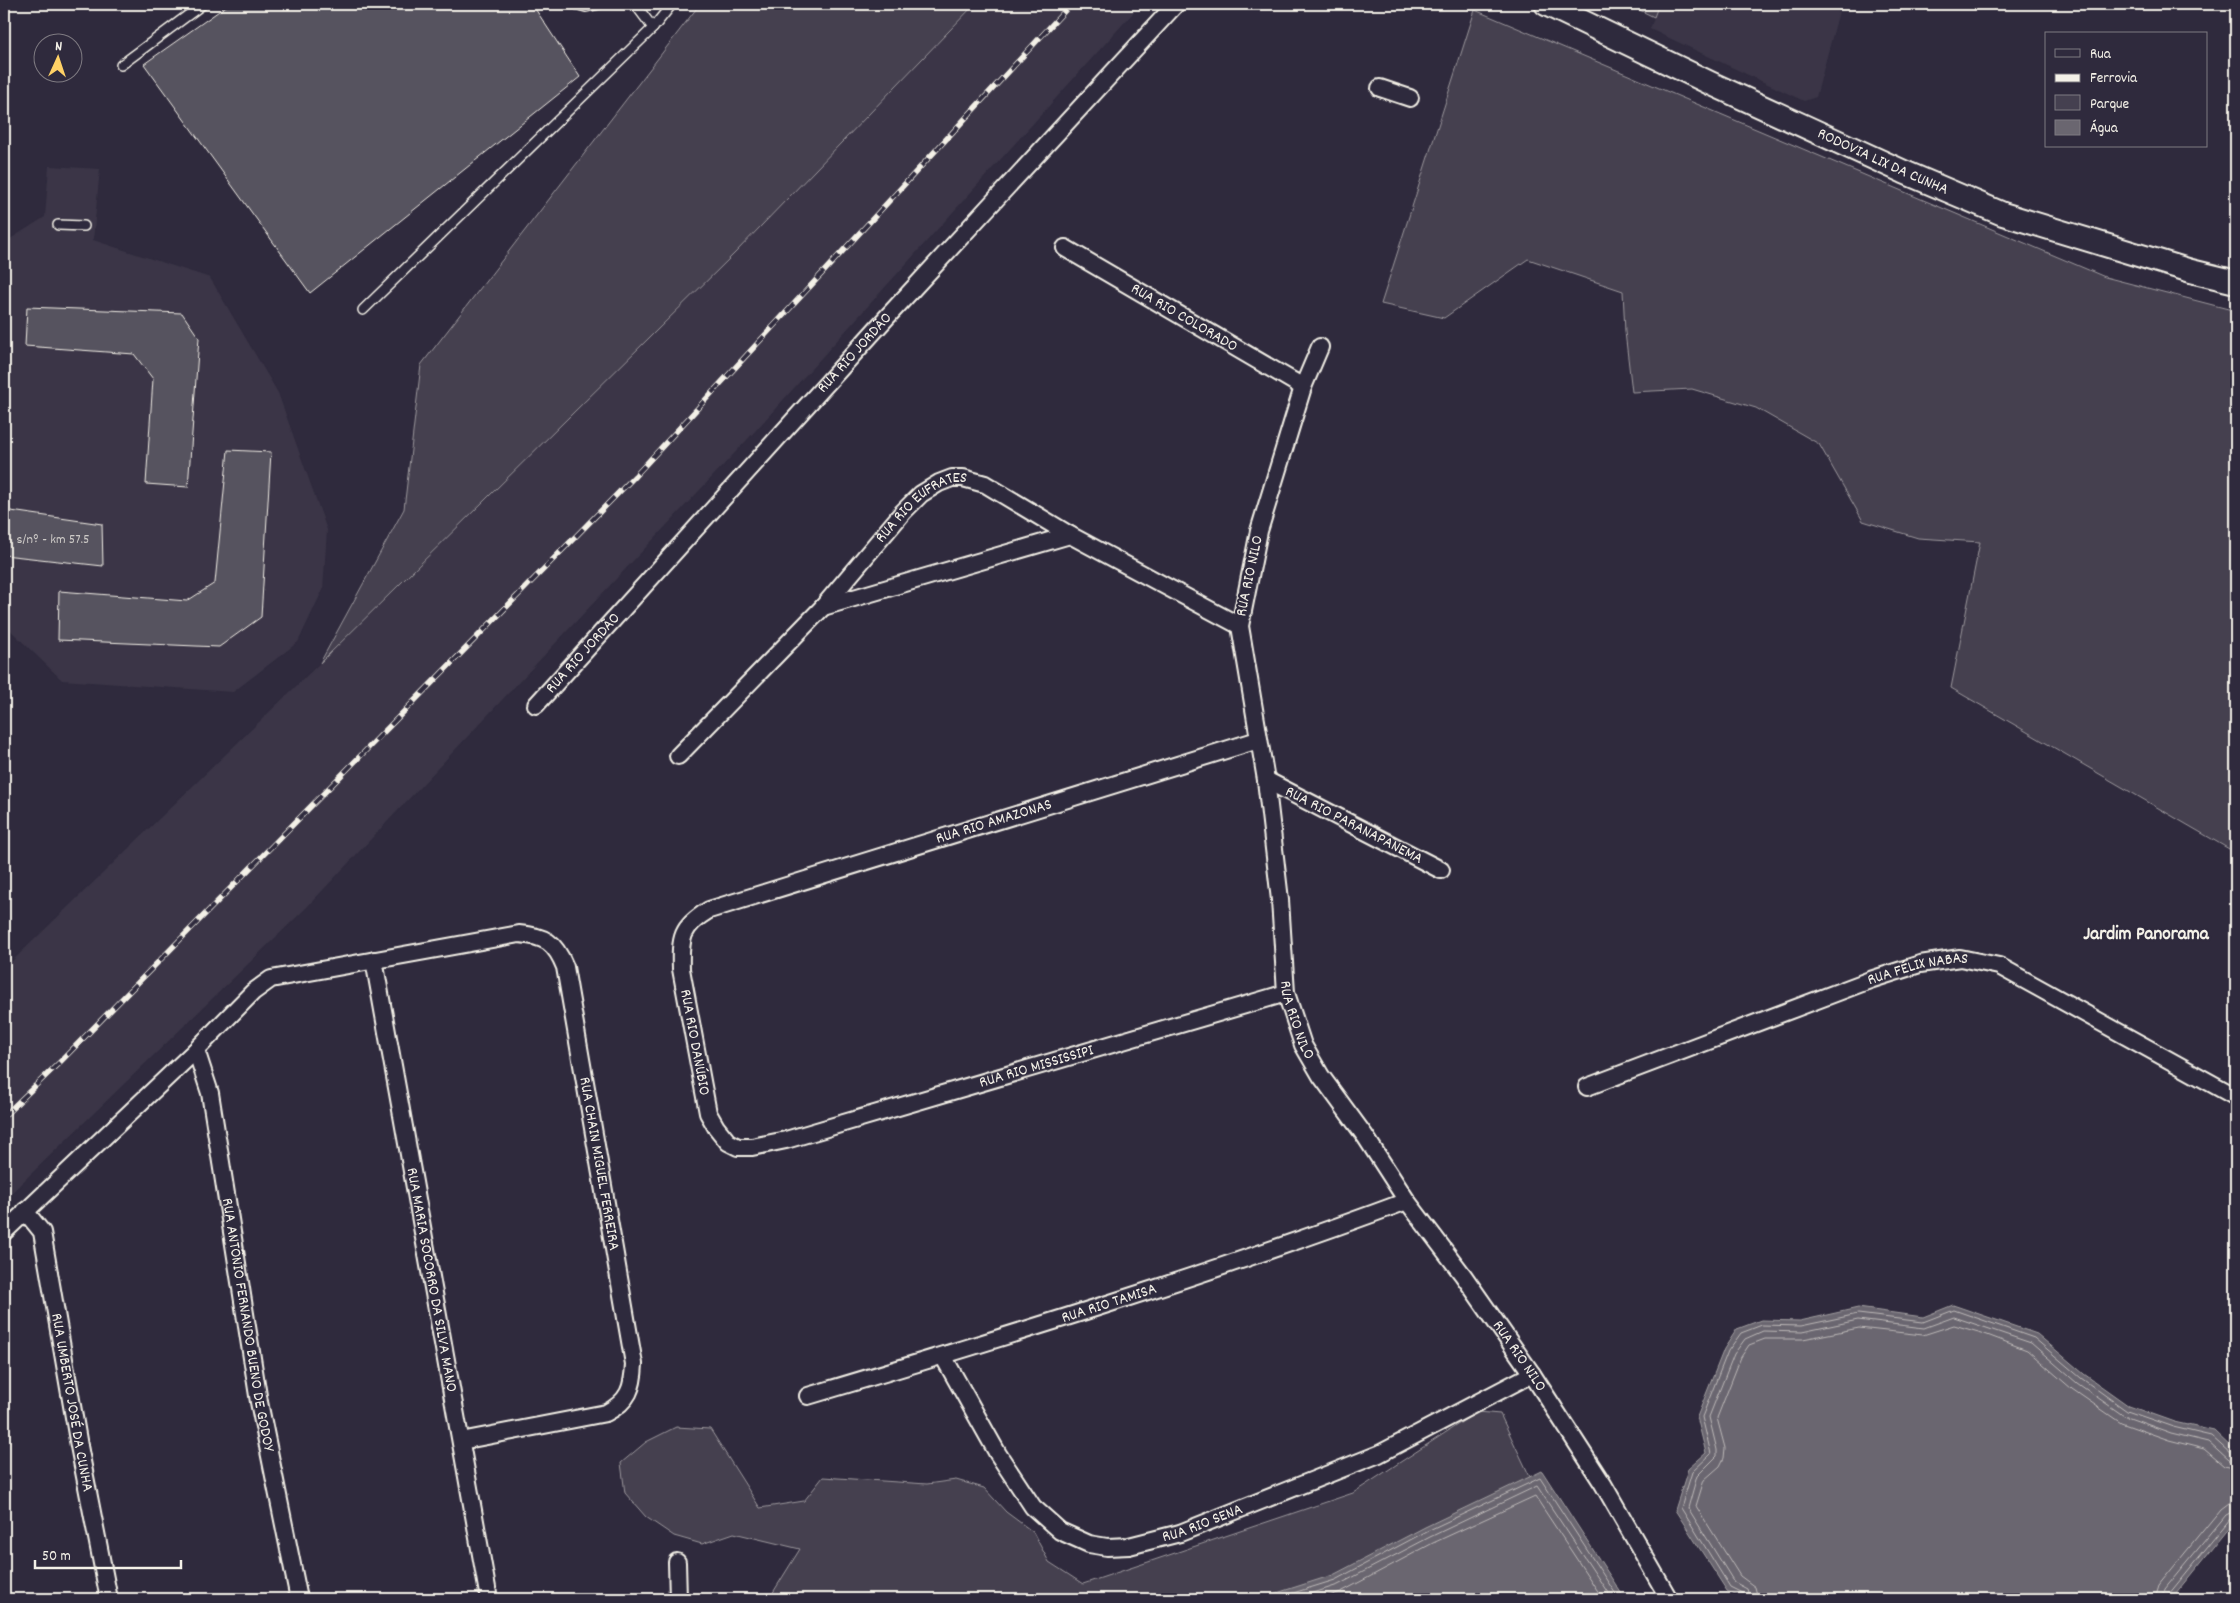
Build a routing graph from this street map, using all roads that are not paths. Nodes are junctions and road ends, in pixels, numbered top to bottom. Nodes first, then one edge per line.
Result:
1 (203, 4) edge
2 (575, 4) edge
3 (598, 4) edge
4 (635, 4) edge
5 (672, 4) edge
6 (1176, 4) edge
7 (1546, 4) edge
8 (653, 28) junction
9 (121, 65) dead end
10 (1380, 88) dead end
11 (1410, 98) dead end
12 (58, 225) dead end
13 (84, 226) dead end
14 (1065, 248) dead end
15 (2236, 282) edge
16 (363, 310) dead end
17 (1320, 347) dead end
18 (1304, 387) junction
19 (1070, 535) junction
20 (823, 607) junction
21 (1240, 626) junction
22 (536, 705) dead end
23 (1258, 740) junction
24 (678, 756) dead end
25 (1266, 780) junction
26 (1441, 870) dead end
27 (729, 904) joint
28 (374, 960) junction
29 (1286, 993) junction
30 (196, 1050) junction
31 (1587, 1088) dead end
32 (2236, 1097) edge
33 (786, 1140) joint
34 (1407, 1200) junction
35 (24, 1211) junction
36 (4, 1232) edge
37 (943, 1356) junction
38 (1532, 1374) junction
39 (808, 1396) dead end
40 (461, 1441) junction
41 (677, 1562) dead end
42 (109, 1599) edge
43 (299, 1599) edge
44 (489, 1599) edge
45 (678, 1599) edge
46 (1669, 1599) edge

1 - 9 lane
2 - 3 lane
4 - 8 lane
5 - 8 lane
6 - 22 street, RUA RIO JORDÃO
7 - 15 main road, RODOVIA LIX DA CUNHA
8 - 16 lane
10 - 11 street
12 - 13 lane
14 - 18 street, RUA RIO COLORADO
17 - 18 street, RUA RIO NILO
18 - 21 street, RUA RIO NILO
19 - 20 street, RUA RIO EUFRATES
19 - 20 street, RUA RIO EUFRATES
19 - 21 street, RUA RIO EUFRATES
20 - 24 street, RUA RIO EUFRATES
21 - 23 street, RUA RIO NILO
23 - 25 street, RUA RIO NILO
23 - 27 street, RUA RIO AMAZONAS
25 - 26 street, RUA RIO PARANAPANEMA
25 - 29 street, RUA RIO NILO
27 - 33 street, RUA RIO DANÚBIO
28 - 30 street
28 - 40 street, RUA MARIA SOCORRO DA SILVA MANO
28 - 40 street, RUA CHAIN MIGUEL FERREIRA
29 - 33 street, RUA RIO MISSISSIPI
29 - 34 street, RUA RIO NILO
30 - 35 street
30 - 43 street, RUA ANTÔNIO FERNANDO BUENO DE GODOY
31 - 32 street, RUA FÉLIX NABAS
34 - 37 street, RUA RIO TAMISA
34 - 38 street, RUA RIO NILO
35 - 36 street
35 - 42 street, RUA UMBERTO JOSÉ DA CUNHA
37 - 38 street, RUA RIO SENA
37 - 39 street, RUA RIO TAMISA
38 - 46 street, RUA RIO NILO
40 - 44 street, RUA MARIA SOCORRO DA SILVA MANO
41 - 45 street

